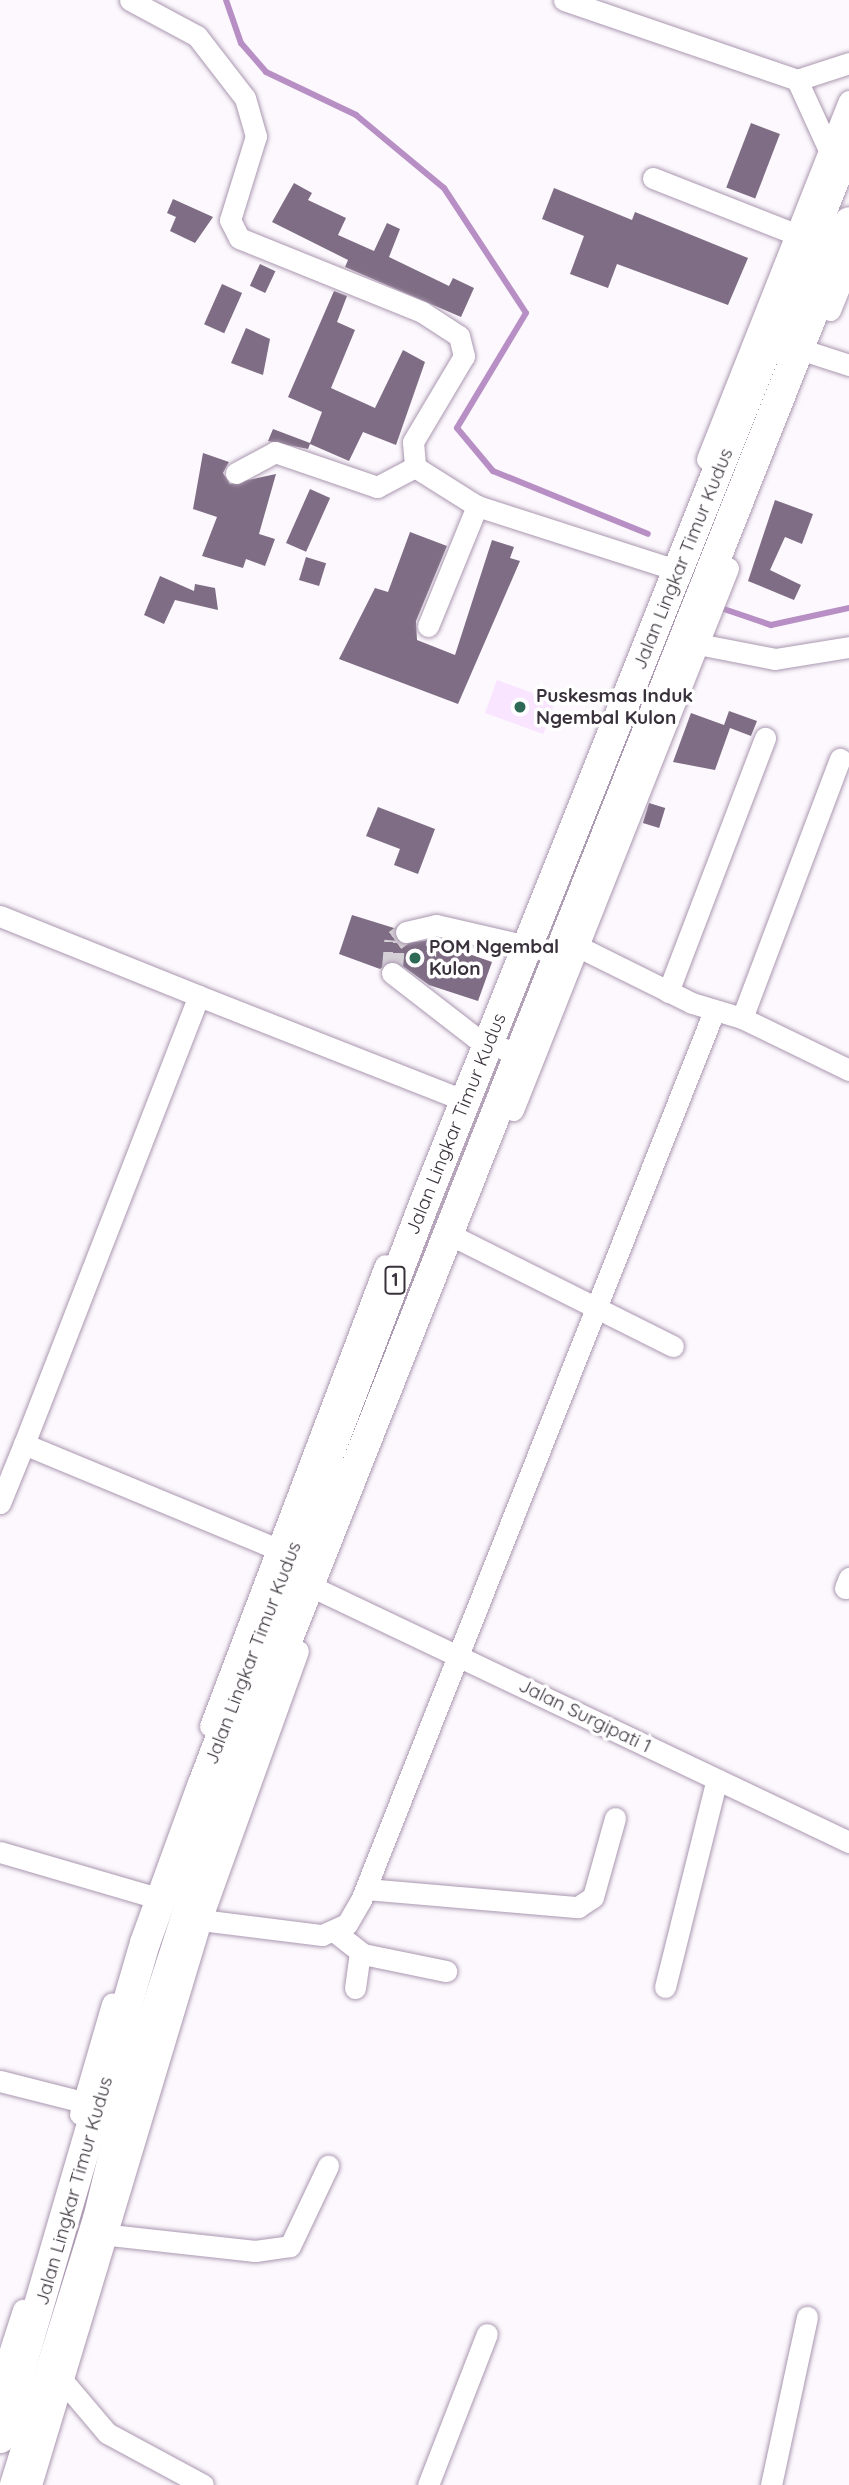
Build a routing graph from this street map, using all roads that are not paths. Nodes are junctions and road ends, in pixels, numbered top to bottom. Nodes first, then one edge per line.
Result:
1 (130, 0) edge
2 (564, 0) edge
3 (849, 63) edge
4 (797, 80) junction
5 (849, 101) edge
6 (839, 146) edge
7 (653, 178) dead end
8 (849, 222) edge
9 (795, 234) junction
10 (849, 263) edge
11 (812, 353) junction
12 (849, 365) edge
13 (415, 467) junction
14 (236, 474) dead end
15 (477, 506) junction
16 (664, 566) junction
17 (428, 626) dead end
18 (698, 644) junction
19 (849, 647) edge
20 (765, 738) dead end
21 (840, 759) dead end
22 (0, 916) edge
23 (406, 932) dead end
24 (546, 941) junction
25 (392, 974) dead end
26 (668, 992) junction
27 (199, 996) junction
28 (715, 1011) junction
29 (742, 1018) junction
30 (482, 1041) junction
31 (525, 1058) junction
32 (849, 1070) edge
33 (458, 1099) junction
34 (461, 1240) junction
35 (599, 1309) junction
36 (673, 1346) dead end
37 (24, 1444) junction
38 (0, 1503) edge
39 (274, 1547) junction
40 (321, 1591) junction
41 (457, 1654) junction
42 (717, 1779) junction
43 (615, 1818) dead end
44 (849, 1843) edge
45 (0, 1852) edge
46 (366, 1889) junction
47 (147, 1895) junction
48 (201, 1920) junction
49 (335, 1932) junction
50 (360, 1952) junction
51 (446, 1971) dead end
52 (665, 1987) dead end
53 (355, 1988) dead end
54 (0, 2081) edge
55 (83, 2102) junction
56 (328, 2166) dead end
57 (110, 2235) junction
58 (807, 2317) dead end
59 (487, 2334) dead end
60 (29, 2366) edge
61 (0, 2381) edge
62 (14, 2426) edge
63 (15, 2485) edge
64 (31, 2485) edge
65 (204, 2485) edge
66 (428, 2485) edge
67 (771, 2485) edge

1 - 13 street
2 - 4 street
3 - 4 street
4 - 6 street
5 - 6 street
6 - 9 street
6 - 24 highway, Jalan Lingkar Timur Kudus / 1
7 - 9 street
8 - 24 highway, Jalan Lingkar Timur Kudus / 1
9 - 16 street
10 - 11 street
11 - 12 street
11 - 18 street
13 - 14 street
13 - 15 street
15 - 16 street
15 - 17 street
16 - 24 street
18 - 19 street
18 - 24 street
20 - 26 street
21 - 29 street
22 - 27 street
23 - 24 street
24 - 26 street
24 - 30 highway, Jalan Lingkar Timur Kudus / 1
24 - 31 highway, Jalan Lingkar Timur Kudus / 1
25 - 30 street
26 - 28 street
27 - 33 street
27 - 37 street
28 - 29 street
28 - 35 street
29 - 32 street
30 - 31 street
30 - 33 highway, Jalan Lingkar Timur Kudus / 1
31 - 34 street
31 - 60 highway, Jalan Lingkar Timur Kudus / 1
33 - 39 street
33 - 60 highway, Jalan Lingkar Timur Kudus / 1
34 - 35 street
34 - 40 street
35 - 36 street
35 - 41 street
37 - 38 street
37 - 39 street
39 - 47 street
40 - 41 street, Jalan Surgipati 1
40 - 48 street
41 - 42 street, Jalan Surgipati 1
41 - 46 street
42 - 44 street, Jalan Surgipati 1
42 - 52 street
43 - 46 street
45 - 47 street
46 - 49 street
47 - 55 street
48 - 49 street
48 - 57 street
49 - 50 street
50 - 51 street
50 - 53 street
54 - 55 street
55 - 60 street
56 - 57 street
57 - 60 street
58 - 67 street
59 - 66 street
60 - 61 street
60 - 62 highway, Jalan Lingkar Timur Kudus / 1
60 - 64 street
60 - 65 street
62 - 63 highway, Jalan Lingkar Timur Kudus / 1

